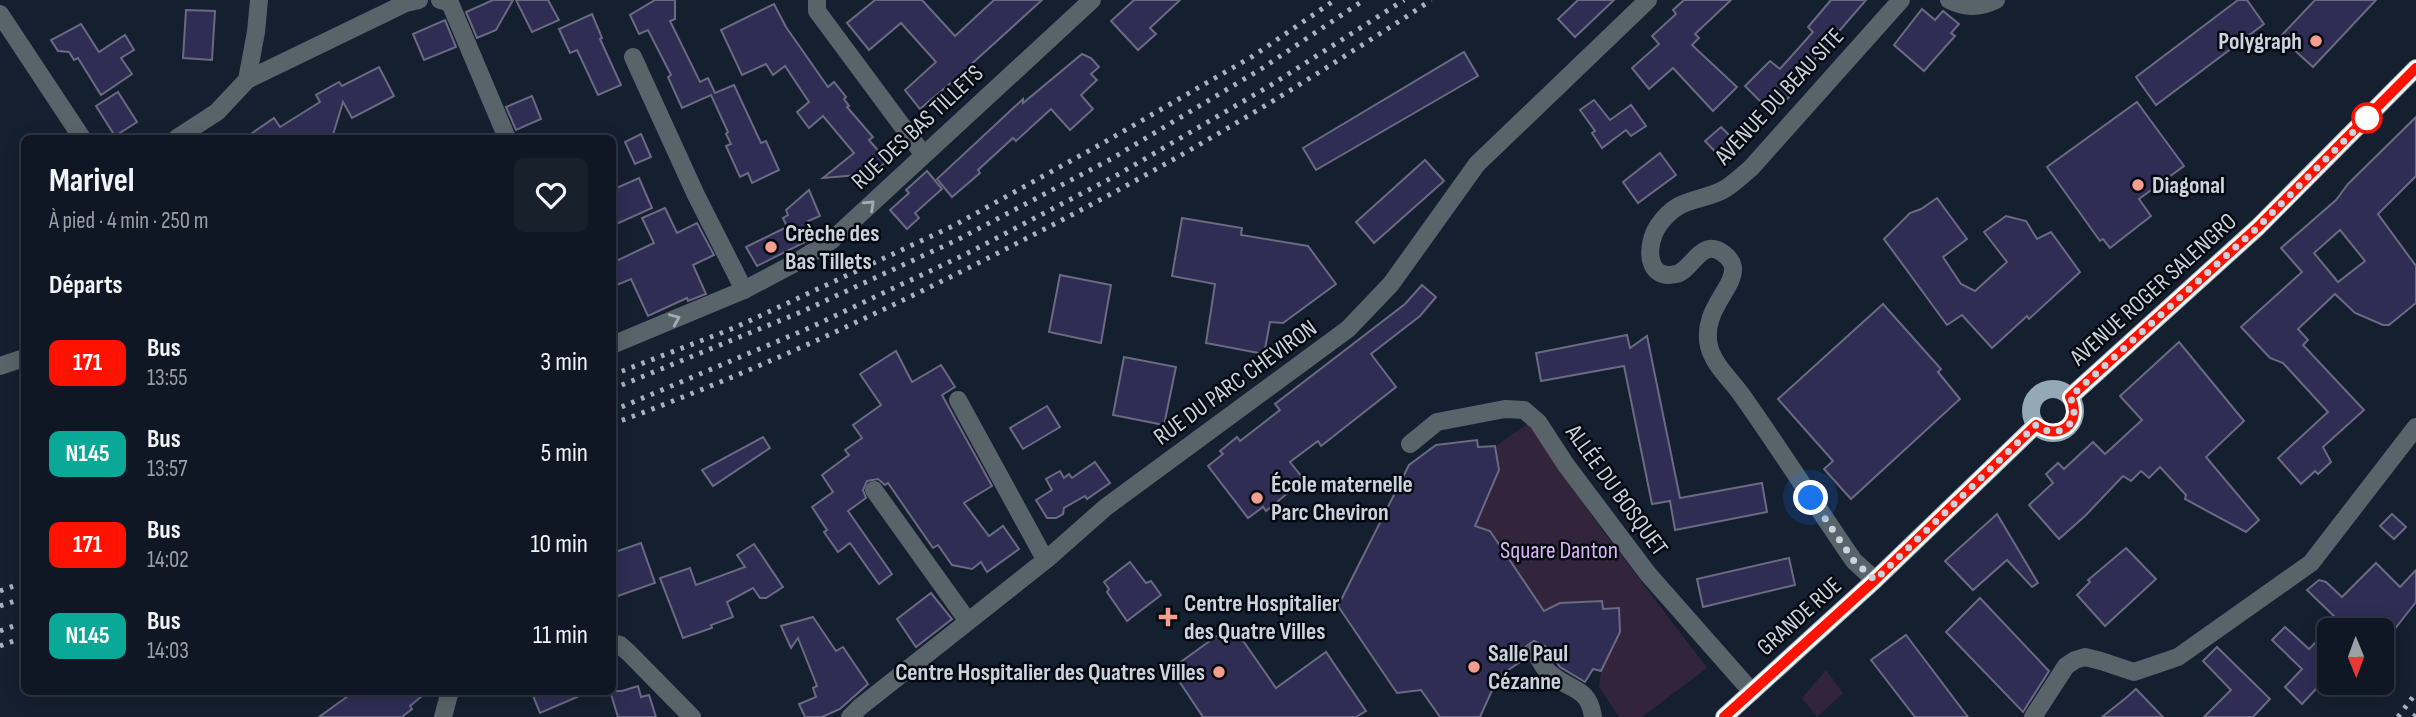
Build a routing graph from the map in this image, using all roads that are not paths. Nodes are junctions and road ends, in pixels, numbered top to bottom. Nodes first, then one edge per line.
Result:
1 (258, 0) edge
2 (419, 0) edge
3 (440, 0) edge
4 (817, 0) edge
5 (1091, 0) edge
6 (1647, 0) edge
7 (1901, 0) edge
8 (1949, 0) edge
9 (1996, 0) edge
10 (0, 14) edge
11 (633, 57) dead end
12 (2416, 68) edge
13 (247, 80) junction
14 (80, 135) edge
15 (182, 135) edge
16 (506, 135) edge
17 (923, 154) junction
18 (744, 290) junction
19 (616, 343) edge
20 (21, 359) edge
21 (0, 366) edge
22 (2070, 397) junction
23 (958, 400) dead end
24 (2416, 427) edge
25 (2031, 429) junction
26 (1410, 444) dead end
27 (874, 490) dead end
28 (1047, 559) junction
29 (1875, 580) junction
30 (967, 621) junction
31 (616, 645) edge
32 (1535, 653) dead end
33 (1752, 692) junction
34 (449, 695) edge
35 (443, 717) edge
36 (692, 717) edge
37 (850, 717) edge
38 (1593, 717) edge
39 (1724, 717) edge
40 (2033, 717) edge

1 - 13 street
2 - 13 street
3 - 16 street
4 - 17 street
5 - 17 street, RUE DES BAS TILLETS
6 - 28 street, RUE DU PARC CHEVIRON
7 - 29 street, AVENUE DU BEAU SITE
8 - 9 street
10 - 14 street
11 - 18 street
12 - 22 main road, AVENUE ROGER SALENGRO
13 - 15 street
18 -> 17 street, RUE DES BAS TILLETS
19 -> 18 street, RUE DES BAS TILLETS
20 - 21 street
22 - 25 main road, AVENUE ROGER SALENGRO
22 - 25 main road, AVENUE ROGER SALENGRO
23 - 28 street
24 - 40 street
25 - 29 main road, GRANDE RUE
26 - 33 street, ALLÉE DU BOSQUET
27 - 30 street
28 - 30 street, RUE DU PARC CHEVIRON
29 - 33 main road, GRANDE RUE
30 - 37 street, RUE DU PARC CHEVIRON
31 - 36 street
32 - 38 street
33 - 39 main road, GRANDE RUE
34 - 35 street

